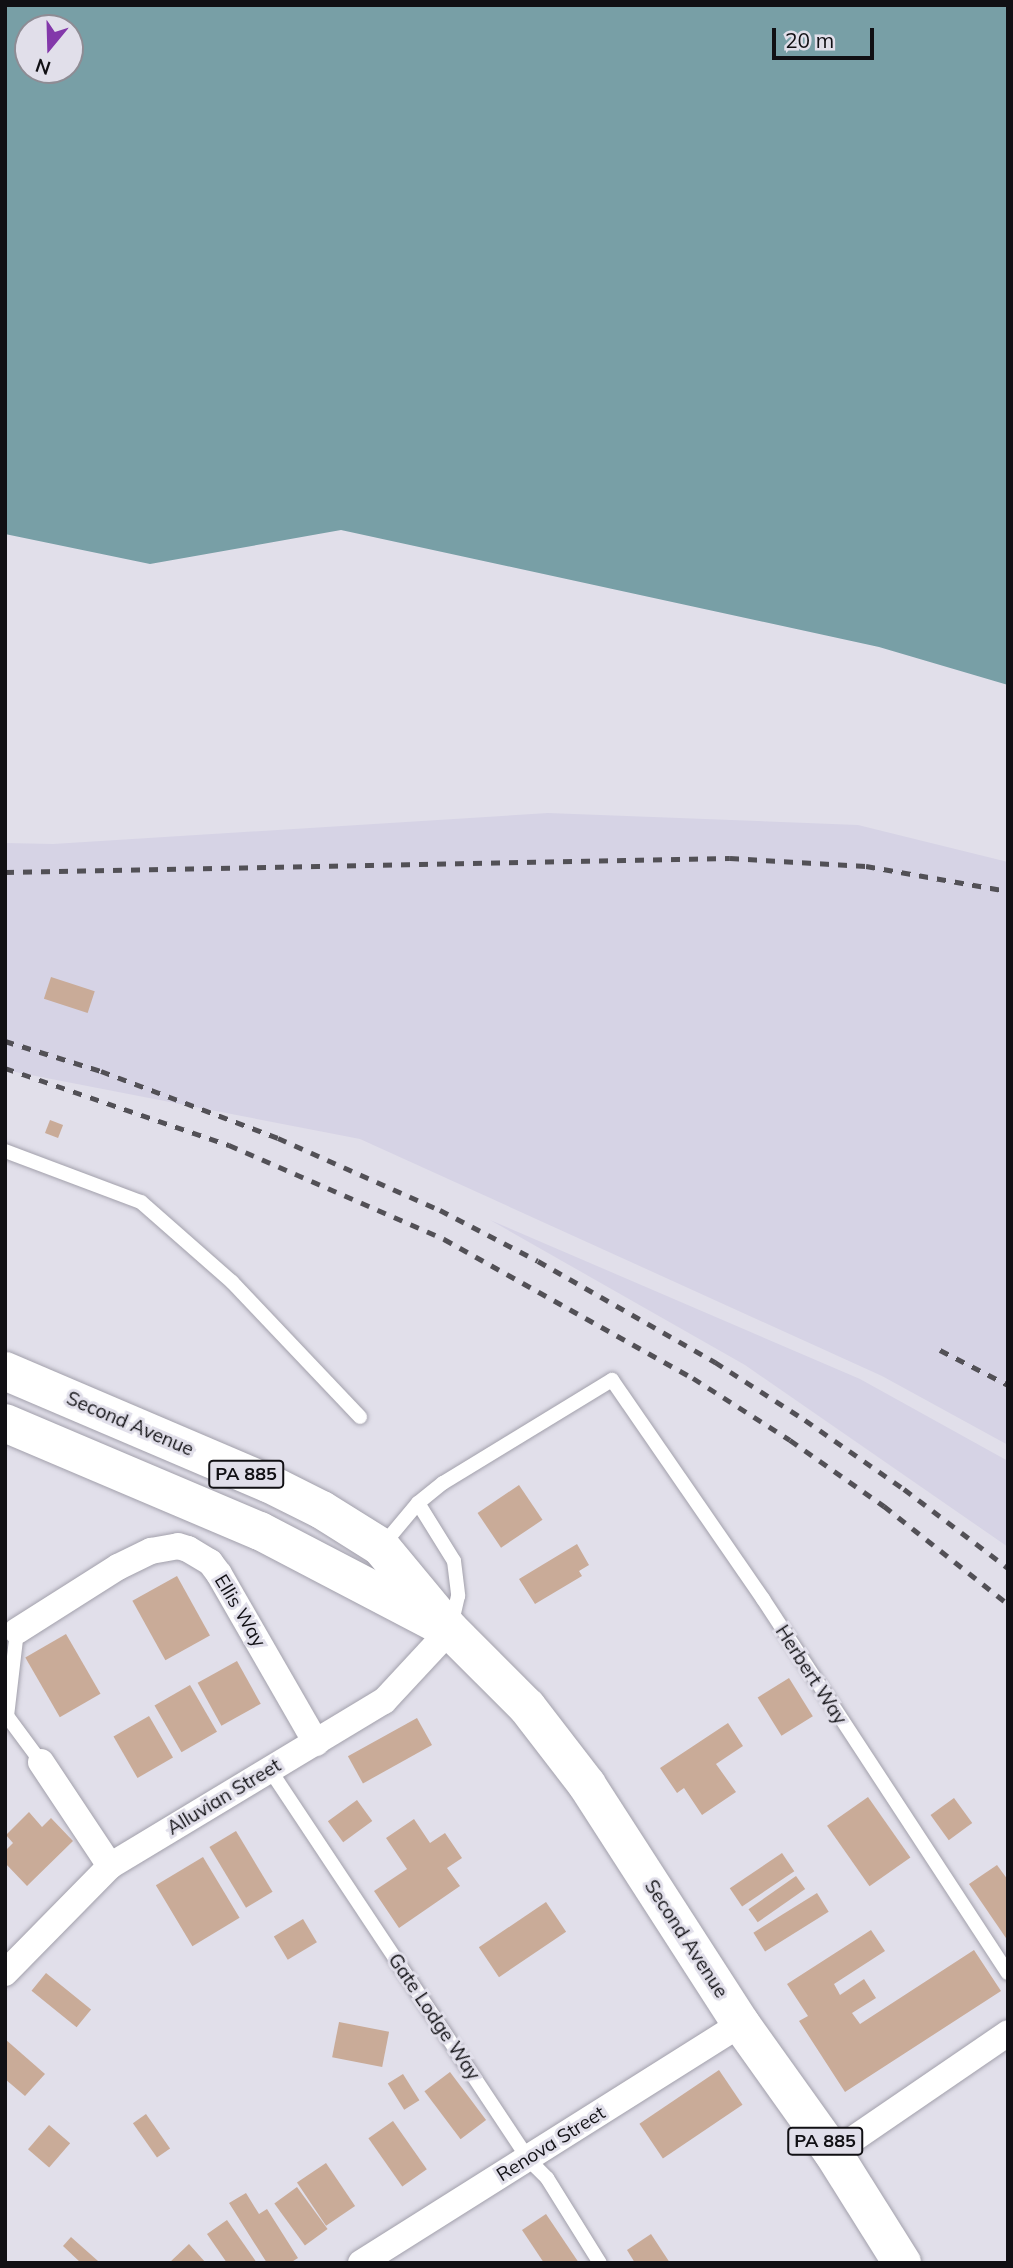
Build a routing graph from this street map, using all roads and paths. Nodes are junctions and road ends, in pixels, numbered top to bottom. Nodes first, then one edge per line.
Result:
1 (5, 1151) edge
2 (5, 1371) edge
3 (360, 1418) dead end
4 (5, 1423) edge
5 (418, 1503) junction
6 (381, 1547) junction
7 (450, 1630) junction
8 (17, 1631) joint
9 (316, 1743) junction
10 (41, 1762) joint
11 (270, 1770) junction
12 (110, 1866) junction
13 (5, 1973) edge
14 (1008, 1973) edge
15 (741, 2024) junction
16 (1008, 2033) edge
17 (833, 2153) junction
18 (528, 2159) junction
19 (361, 2263) edge
20 (600, 2263) edge
21 (902, 2263) edge

1 - 3 lane
2 - 6 main road, Second Avenue / PA 885
4 - 7 main road, Second Avenue / PA 885
5 - 6 lane
5 - 7 lane
5 - 14 lane, Herbert Way
6 - 7 main road, Second Avenue / PA 885
7 - 9 street, Alluvian Street
7 - 15 main road, Second Avenue / PA 885
8 - 9 street, Ellis Way
8 - 10 lane
9 - 11 street, Alluvian Street
10 - 12 street
11 - 12 street, Alluvian Street
11 - 18 lane, Gate Lodge Way
12 - 13 street, Alluvian Street
15 - 17 main road, Second Avenue / PA 885
15 - 18 street, Renova Street
16 - 17 street
17 - 21 main road, Second Avenue / PA 885
18 - 19 street, Renova Street
18 - 20 lane, Gate Lodge Way

